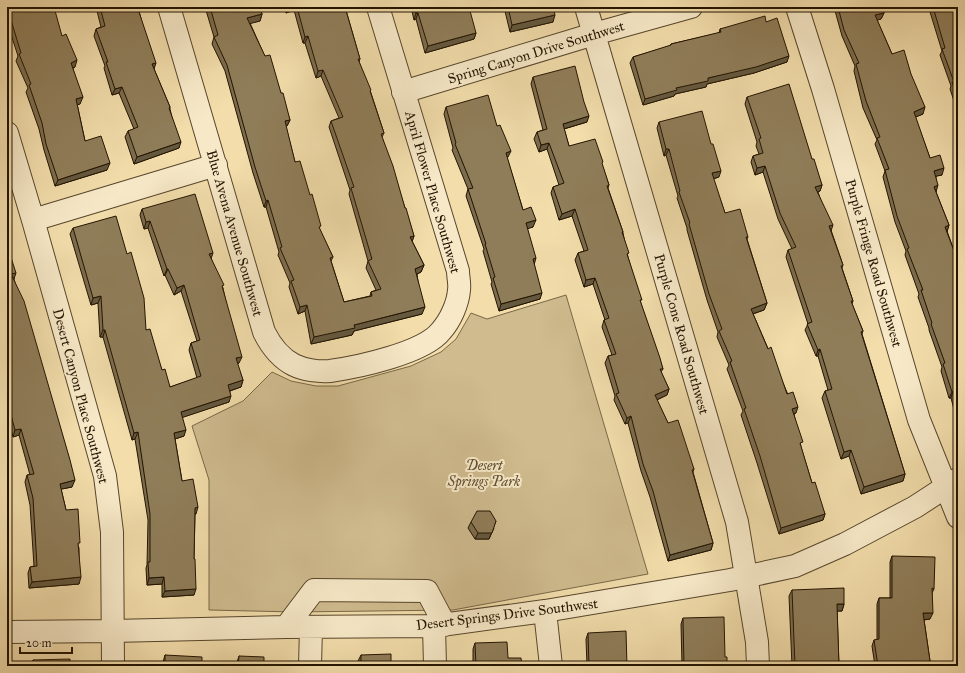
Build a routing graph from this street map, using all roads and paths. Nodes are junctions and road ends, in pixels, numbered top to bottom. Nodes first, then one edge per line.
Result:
1 (169, 7) edge
2 (378, 7) edge
3 (586, 7) edge
4 (691, 7) edge
5 (797, 7) edge
6 (594, 34) junction
7 (403, 92) junction
8 (7, 133) edge
9 (216, 165) junction
10 (33, 220) junction
11 (380, 361) joint
12 (952, 483) edge
13 (958, 517) edge
14 (746, 576) junction
15 (545, 612) junction
16 (440, 626) junction
17 (286, 627) junction
18 (311, 627) junction
19 (112, 631) junction
20 (7, 632) edge
21 (113, 666) edge
22 (310, 666) edge
23 (435, 666) edge
24 (551, 666) edge
25 (758, 666) edge

1 - 9 street, Blue Avena Avenue Southwest
2 - 7 street, April Flower Place Southwest
3 - 6 street, Purple Cone Road Southwest
4 - 6 street, Spring Canyon Drive Southwest
5 - 12 street, Purple Fringe Road Southwest
6 - 7 street, Spring Canyon Drive Southwest
6 - 14 street, Purple Cone Road Southwest
7 - 11 street, April Flower Place Southwest
8 - 10 street, Desert Canyon Place Southwest
9 - 10 street
9 - 11 street, Blue Avena Avenue Southwest
10 - 19 street, Desert Canyon Place Southwest
12 - 13 street, Purple Fringe Road Southwest
12 - 14 street, Desert Springs Drive Southwest
14 - 15 street, Desert Springs Drive Southwest
14 - 25 street, Purple Cone Road Southwest
15 - 16 street, Desert Springs Drive Southwest
15 - 24 street
16 - 17 street
16 - 18 street, Desert Springs Drive Southwest
16 - 23 street
17 - 18 street, Desert Springs Drive Southwest
17 - 19 street, Desert Springs Drive Southwest
18 - 22 street
19 - 20 street, Desert Springs Drive Southwest
19 - 21 street, Desert Canyon Place Southwest

